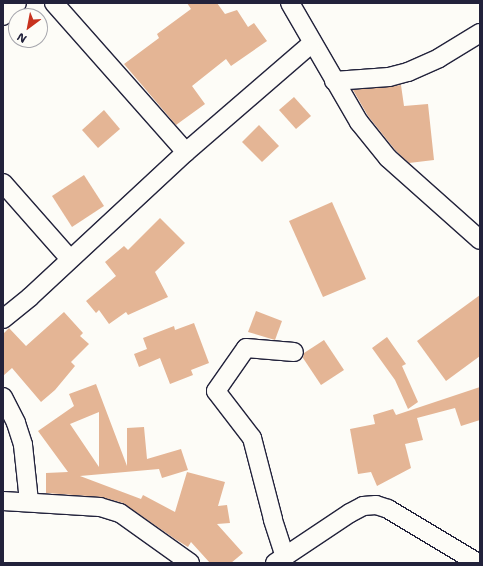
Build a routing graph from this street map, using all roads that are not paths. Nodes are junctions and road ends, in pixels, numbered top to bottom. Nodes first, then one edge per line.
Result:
1 (17, 3) edge
2 (54, 3) edge
3 (290, 3) edge
4 (3, 16) edge
5 (480, 33) edge
6 (312, 44) junction
7 (334, 81) junction
8 (186, 152) junction
9 (3, 183) edge
10 (480, 240) edge
11 (70, 259) junction
12 (3, 319) edge
13 (294, 352) dead end
14 (3, 397) edge
15 (3, 501) edge
16 (29, 501) junction
17 (280, 560) edge
18 (190, 563) edge
19 (478, 563) edge

1 - 4 street
2 - 8 street
3 - 6 street
5 - 7 street
6 - 7 street
6 - 8 street
7 - 10 street
8 - 11 street
9 - 11 street
11 - 12 street
13 - 17 street
14 - 16 street
15 - 16 street
16 - 18 street
17 - 19 street

